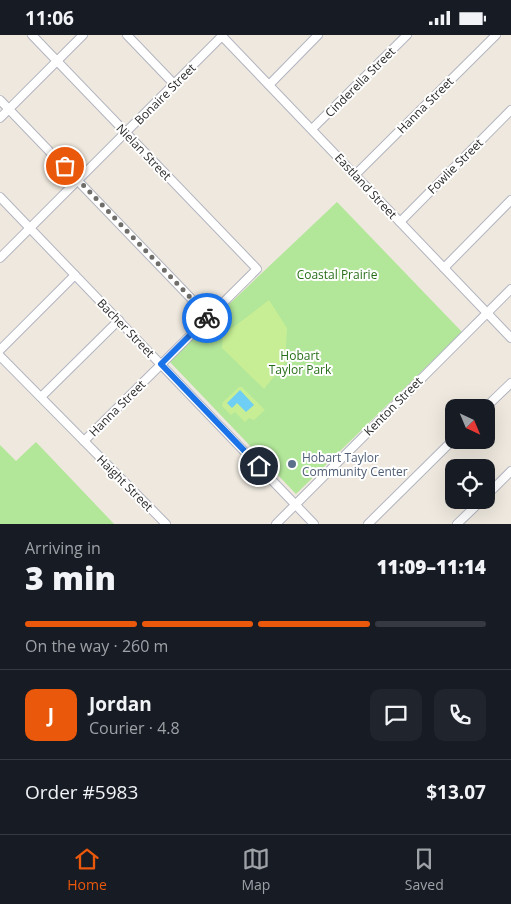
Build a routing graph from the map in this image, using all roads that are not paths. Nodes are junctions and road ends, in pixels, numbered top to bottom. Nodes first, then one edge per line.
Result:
1 (32, 35) edge
2 (83, 35) edge
3 (127, 35) edge
4 (222, 35) edge
5 (318, 35) edge
6 (407, 35) edge
7 (496, 35) edge
8 (57, 61) junction
9 (174, 84) junction
10 (269, 85) junction
11 (0, 99) edge
12 (9, 109) junction
13 (511, 110) edge
14 (0, 118) edge
15 (312, 129) junction
16 (126, 133) junction
17 (355, 175) junction
18 (78, 180) junction
19 (0, 197) edge
20 (511, 201) edge
21 (400, 223) junction
22 (30, 229) junction
23 (0, 258) edge
24 (444, 268) junction
25 (257, 269) joint
26 (75, 275) junction
27 (511, 289) edge
28 (487, 313) junction
29 (208, 316) junction
30 (119, 321) junction
31 (511, 338) edge
32 (0, 349) edge
33 (0, 356) edge
34 (161, 364) junction
35 (511, 383) edge
36 (41, 397) junction
37 (494, 399) edge
38 (84, 441) junction
39 (445, 448) edge
40 (511, 471) edge
41 (495, 486) edge
42 (295, 504) junction
43 (473, 509) edge
44 (166, 524) edge
45 (276, 524) edge
46 (314, 524) edge
47 (368, 524) edge
48 (457, 524) edge

1 - 8 street, Nielan Street
2 - 8 street
3 - 9 street
4 - 9 street, Bonaire Street
4 - 10 street, Eastland Street
5 - 10 street
6 - 15 street, Cinderella Street
7 - 17 street, Hanna Street
8 - 12 street
8 - 16 street, Nielan Street
9 - 16 street, Bonaire Street
10 - 15 street, Eastland Street
11 - 12 street
12 - 14 street
12 - 18 street
13 - 21 street, Fowlie Street
15 - 17 street, Eastland Street
16 - 18 street, Bonaire Street
16 - 25 street, Nielan Street
17 - 21 street, Eastland Street
18 - 22 street, Bonaire Street
18 - 29 street
19 - 22 street, Bacher Street
20 - 24 street
21 - 24 street, Eastland Street
22 - 23 street, Bonaire Street
22 - 26 street, Bacher Street
24 - 28 street, Eastland Street
25 - 29 street, Hanna Street
26 - 30 street, Bacher Street
26 - 32 street
27 - 28 street, Kenton Street
28 - 31 street, Eastland Street
28 - 42 street, Kenton Street
29 - 34 street, Hanna Street
30 - 34 street, Bacher Street
30 - 36 street
33 - 36 street, Haight Street
34 - 38 street, Hanna Street
34 - 42 street, Bacher Street
35 - 37 street
36 - 38 street, Haight Street
38 - 44 street, Haight Street
39 - 47 street
40 - 41 street
42 - 45 street, Kenton Street
42 - 46 street, Bacher Street
43 - 48 street

